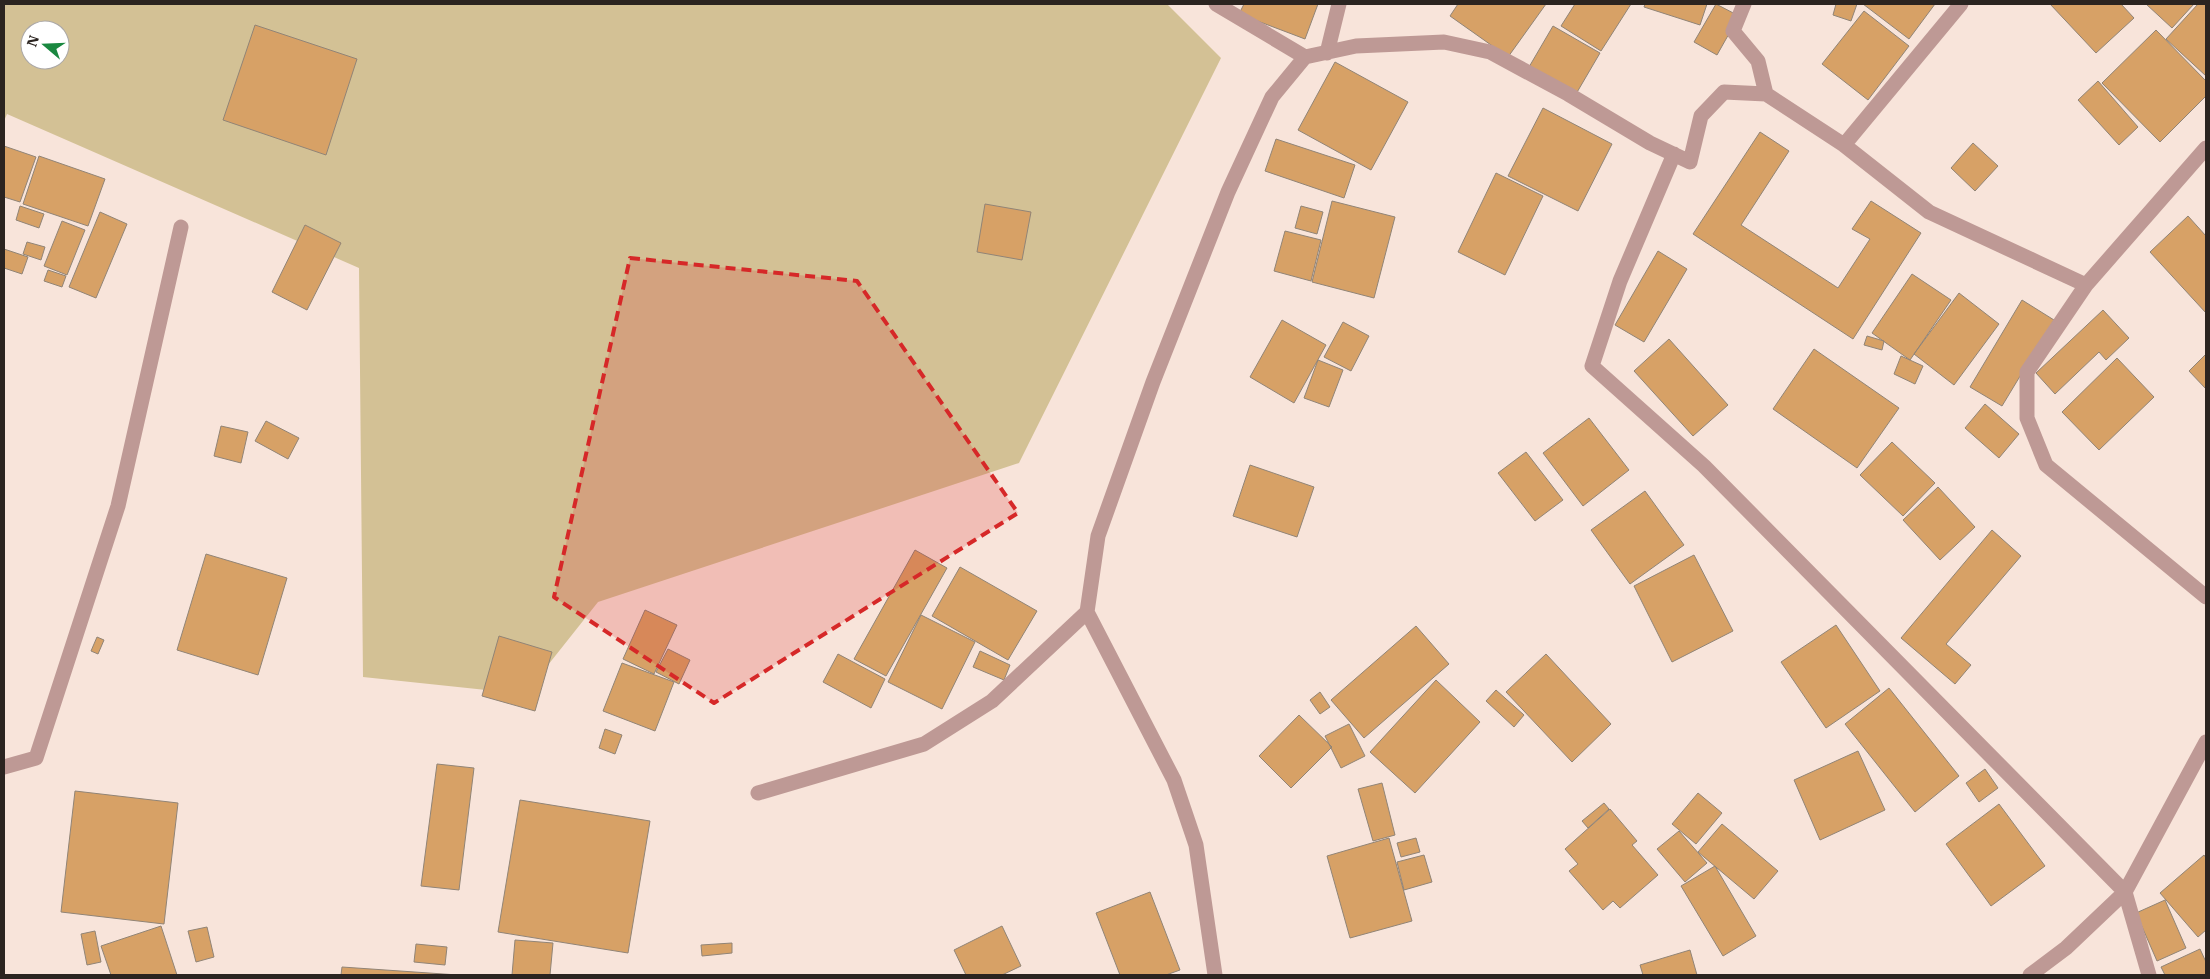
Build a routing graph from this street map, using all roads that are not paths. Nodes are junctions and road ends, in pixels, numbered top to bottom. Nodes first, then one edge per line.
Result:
1 (1216, 4) edge
2 (1339, 4) edge
3 (1744, 4) edge
4 (1961, 4) edge
5 (1326, 53) junction
6 (1305, 57) junction
7 (1766, 94) junction
8 (1844, 144) junction
9 (2206, 148) edge
10 (1674, 154) junction
11 (181, 227) dead end
12 (2086, 285) junction
13 (2206, 597) edge
14 (1087, 612) junction
15 (2206, 742) edge
16 (4, 767) edge
17 (758, 793) dead end
18 (2125, 892) junction
19 (1215, 975) edge
20 (2030, 975) edge
21 (2149, 975) edge

1 - 6 street
2 - 5 street
3 - 7 street
4 - 8 street
5 - 6 street
5 - 10 street
6 - 14 street
7 - 8 street
7 - 10 street
8 - 12 street
9 - 12 street
10 - 18 street
11 - 16 street
12 - 13 street
14 - 17 street
14 - 19 street
15 - 18 street
18 - 20 street
18 - 21 street

